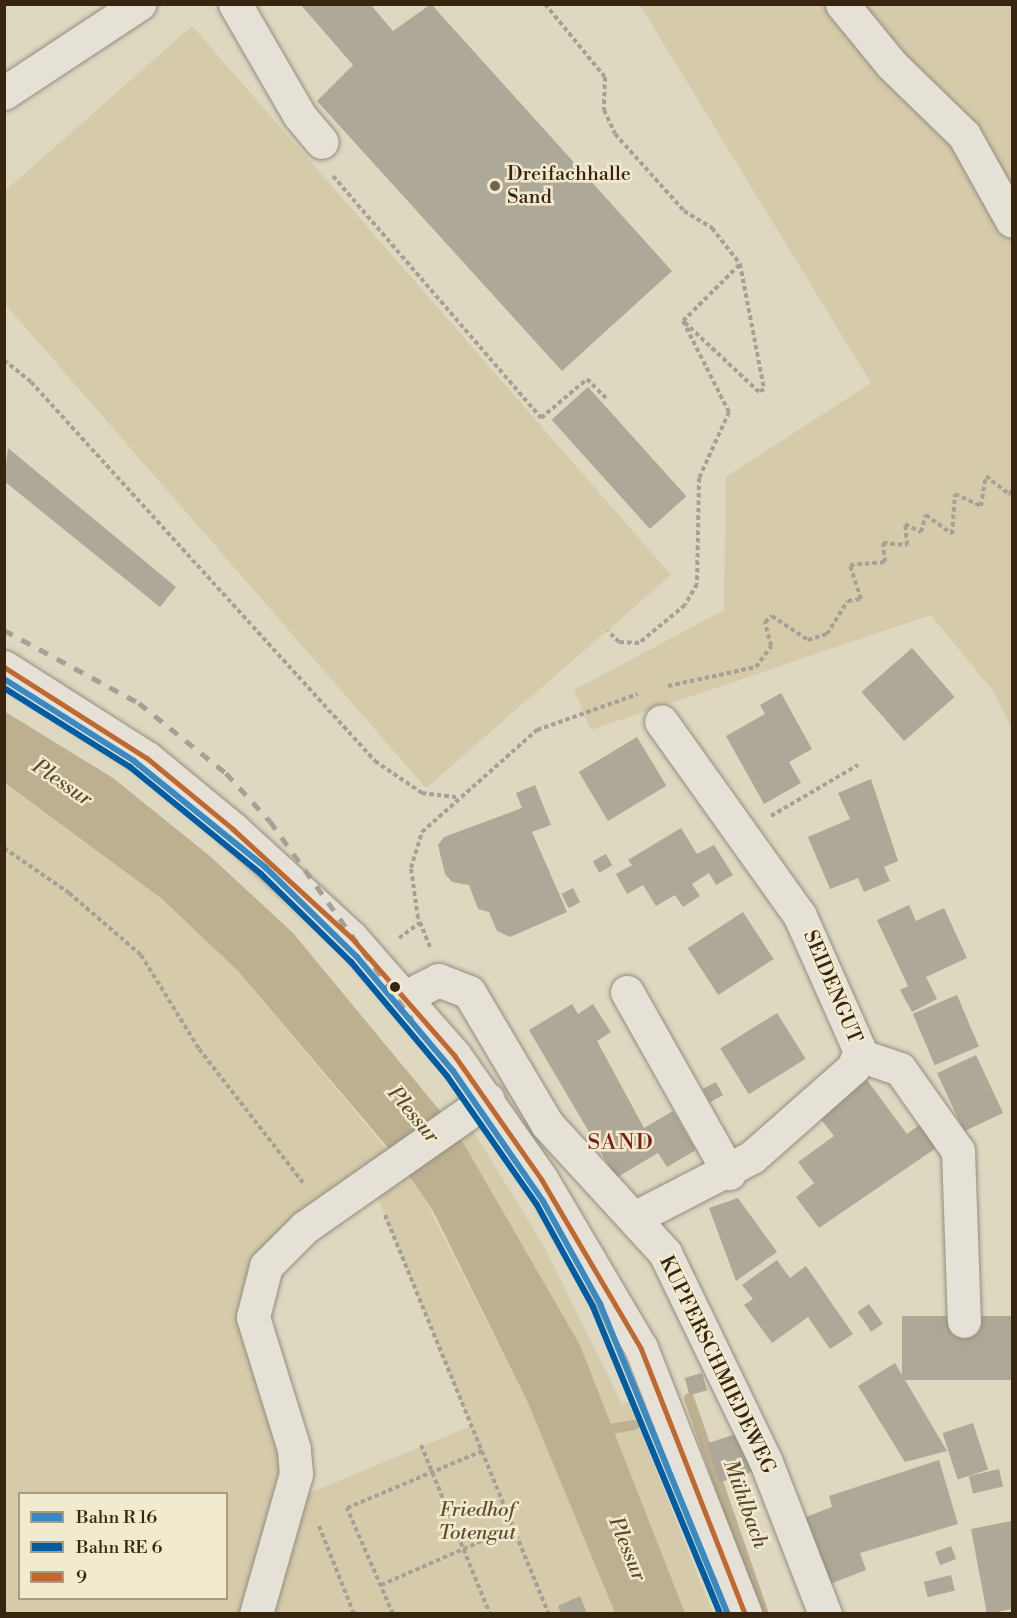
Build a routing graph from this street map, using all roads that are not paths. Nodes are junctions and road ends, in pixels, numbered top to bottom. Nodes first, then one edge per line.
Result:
1 (139, 4) edge
2 (235, 4) edge
3 (842, 4) edge
4 (4, 93) edge
5 (322, 142) road end
6 (1012, 221) edge
7 (4, 667) edge
8 (658, 705) road end
9 (627, 992) dead end
10 (405, 997) junction
11 (859, 1055) junction
12 (475, 1108) junction
13 (729, 1173) junction
14 (636, 1217) junction
15 (964, 1321) dead end
16 (255, 1614) edge
17 (746, 1614) edge
18 (825, 1614) edge

1 - 4 street
2 - 5 street
3 - 6 street
7 - 10 street
8 - 11 street, SEIDENGUT
9 - 13 street
10 - 12 street
10 - 14 street, KUPFERSCHMIEDEWEG
11 - 13 street, SEIDENGUT
11 - 15 street
12 - 16 street
12 - 17 street
13 - 14 street, SEIDENGUT
14 - 18 street, KUPFERSCHMIEDEWEG

